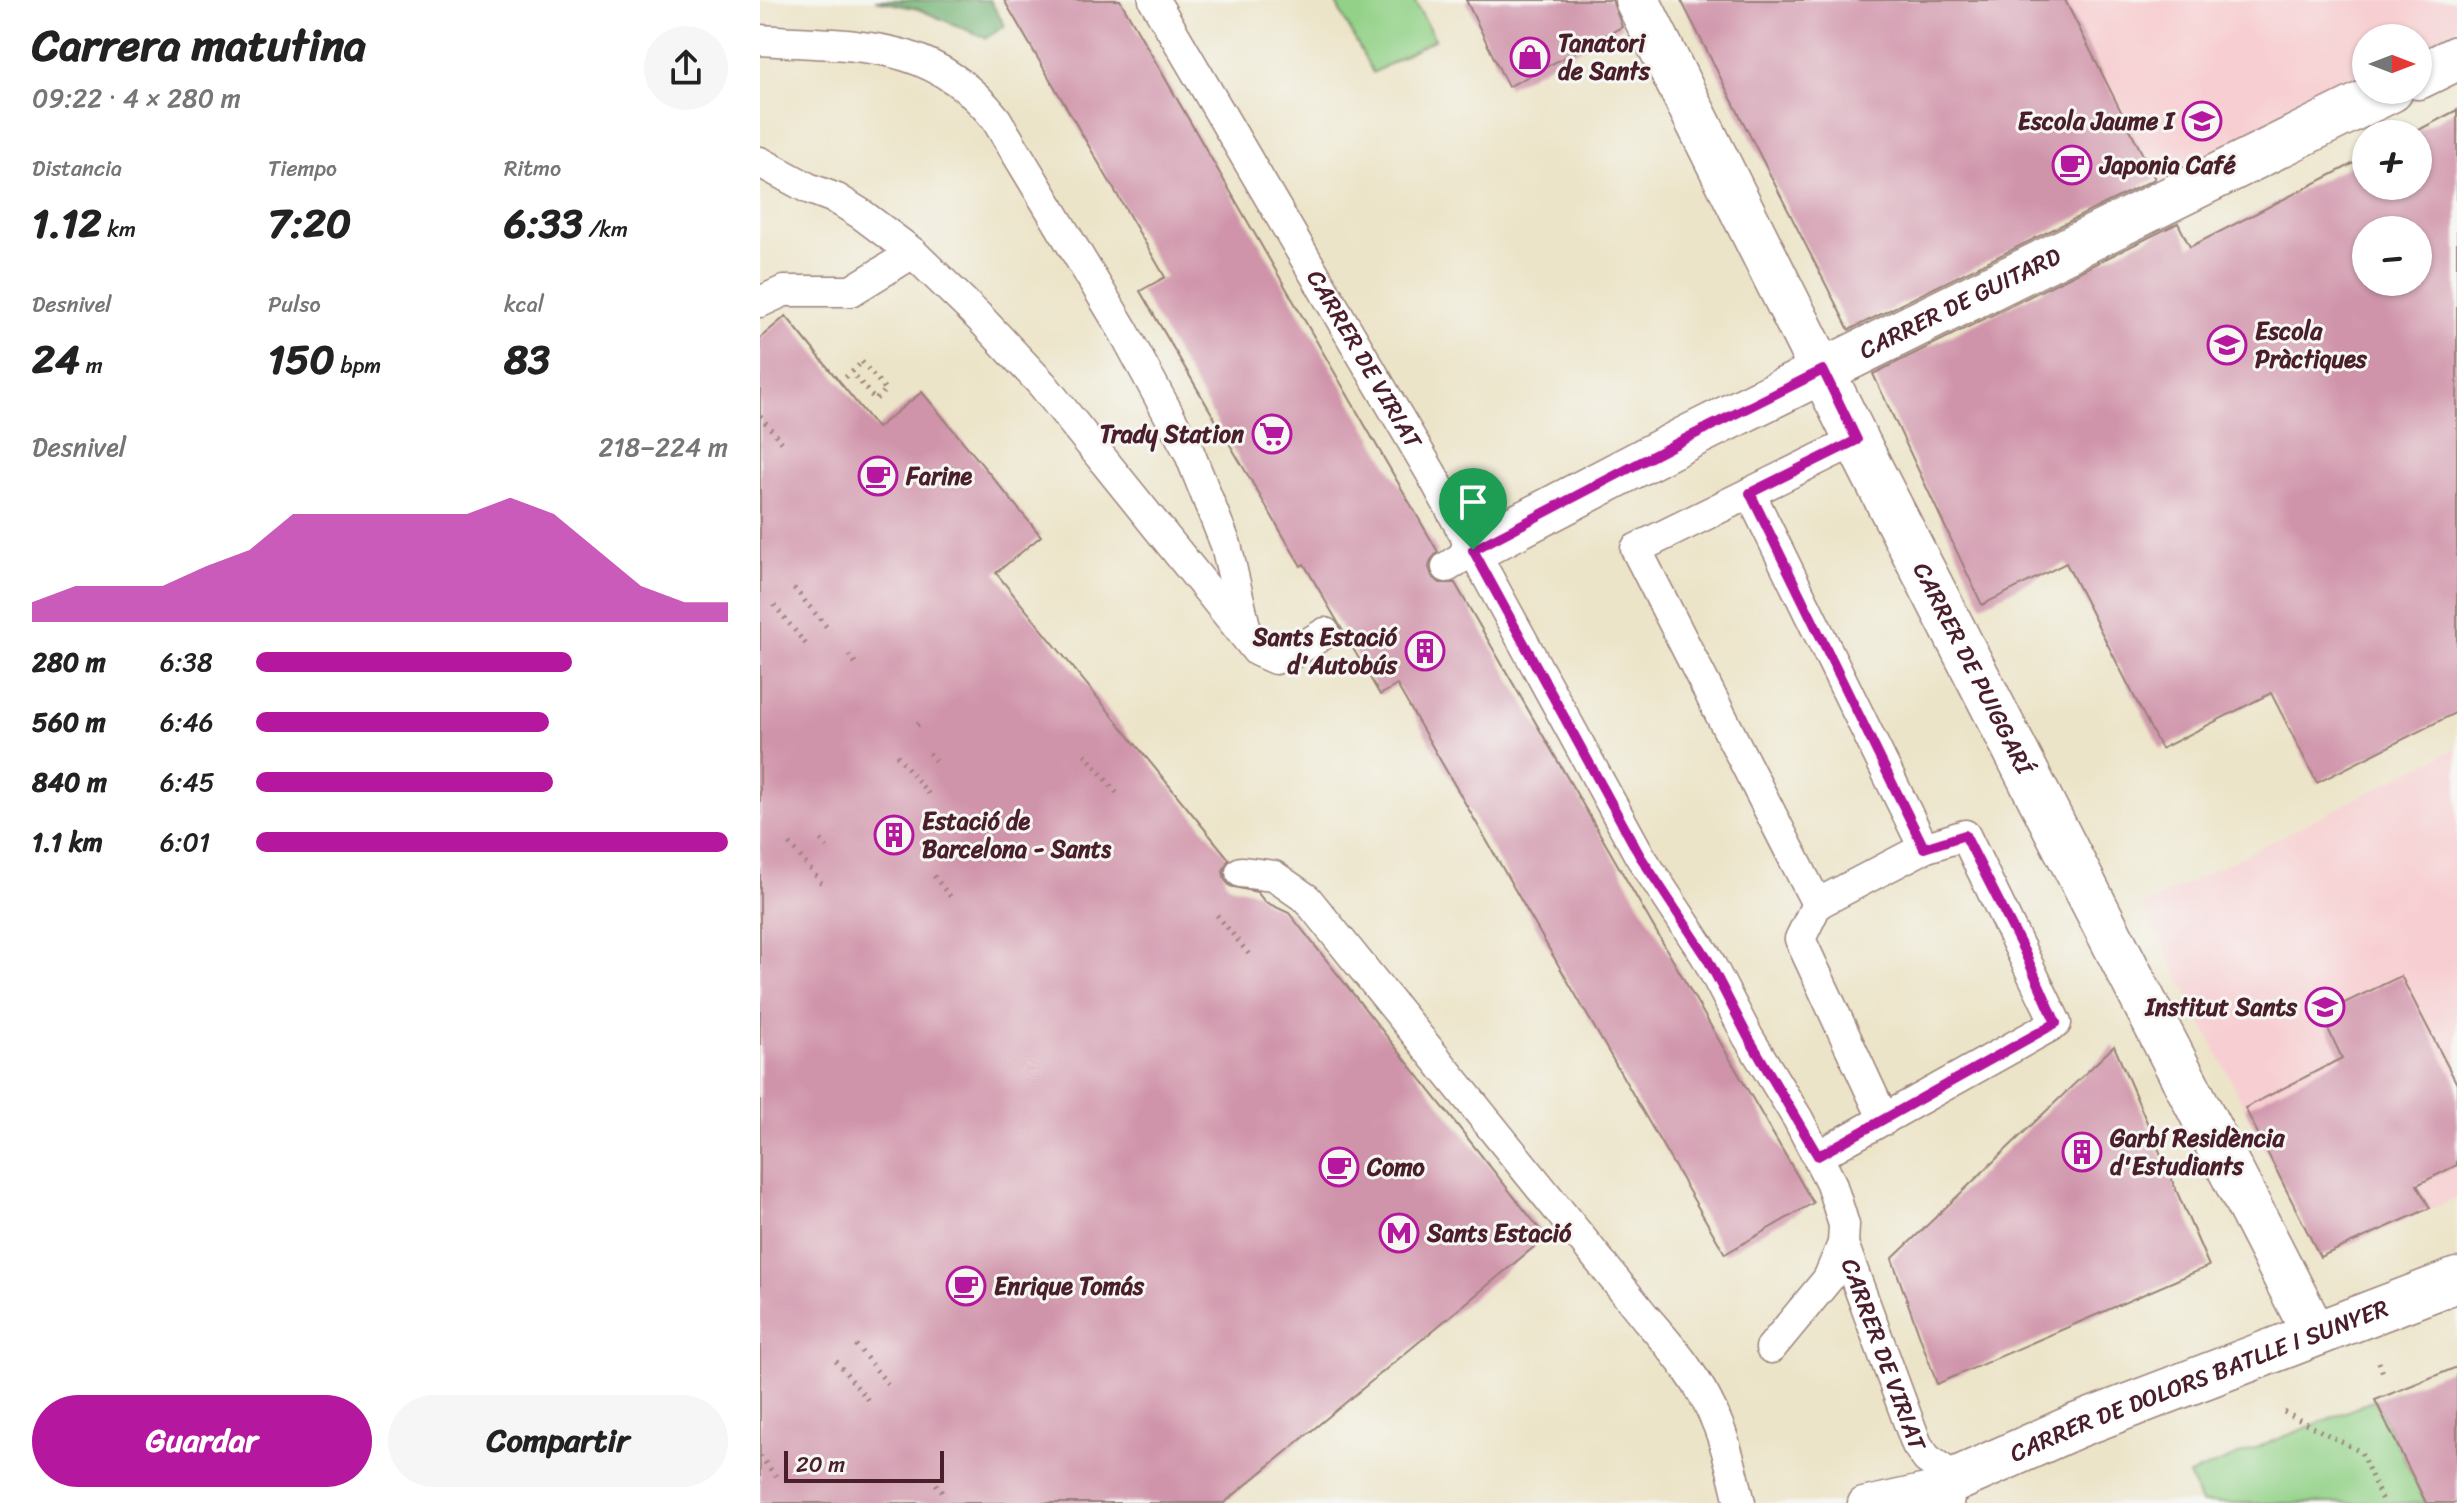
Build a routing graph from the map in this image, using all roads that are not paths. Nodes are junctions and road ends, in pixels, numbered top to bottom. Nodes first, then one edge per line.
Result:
1 (1154, 0) edge
2 (1637, 0) edge
3 (760, 40) edge
4 (2457, 58) edge
5 (2432, 70) edge
6 (2363, 104) edge
7 (760, 162) edge
8 (913, 253) junction
9 (760, 302) edge
10 (1823, 370) junction
11 (1857, 440) junction
12 (1750, 493) junction
13 (1460, 558) junction
14 (1325, 633) dead end
15 (1252, 643) junction
16 (1924, 848) junction
17 (1241, 872) dead end
18 (1817, 904) junction
19 (1884, 1120) junction
20 (1818, 1156) junction
21 (1843, 1244) junction
22 (2457, 1280) edge
23 (2314, 1333) junction
24 (1771, 1348) dead end
25 (1947, 1489) edge
26 (1740, 1503) edge
27 (1863, 1503) edge

1 - 13 lane, CARRER DE VIRIAT
2 - 10 street, CARRER DE PUIGGARÍ
3 - 15 lane
4 - 5 street
6 - 10 street, CARRER DE GUITARD
7 - 8 lane
8 - 9 lane
8 - 15 lane
10 - 11 street, CARRER DE PUIGGARÍ
10 - 13 street, CARRER DE GUITARD
11 - 12 lane
11 - 23 street, CARRER DE PUIGGARÍ
12 - 16 lane
12 - 18 lane
13 - 20 lane, CARRER DE VIRIAT
14 - 15 lane
16 - 18 lane
16 - 19 lane
17 - 26 lane
18 - 19 lane
19 - 20 lane
20 - 21 lane, CARRER DE VIRIAT
21 - 24 lane
21 - 25 lane, CARRER DE VIRIAT
22 - 23 street, CARRER DE DOLORS BATLLE I SUNYER
23 - 25 street, CARRER DE DOLORS BATLLE I SUNYER
25 - 27 lane

